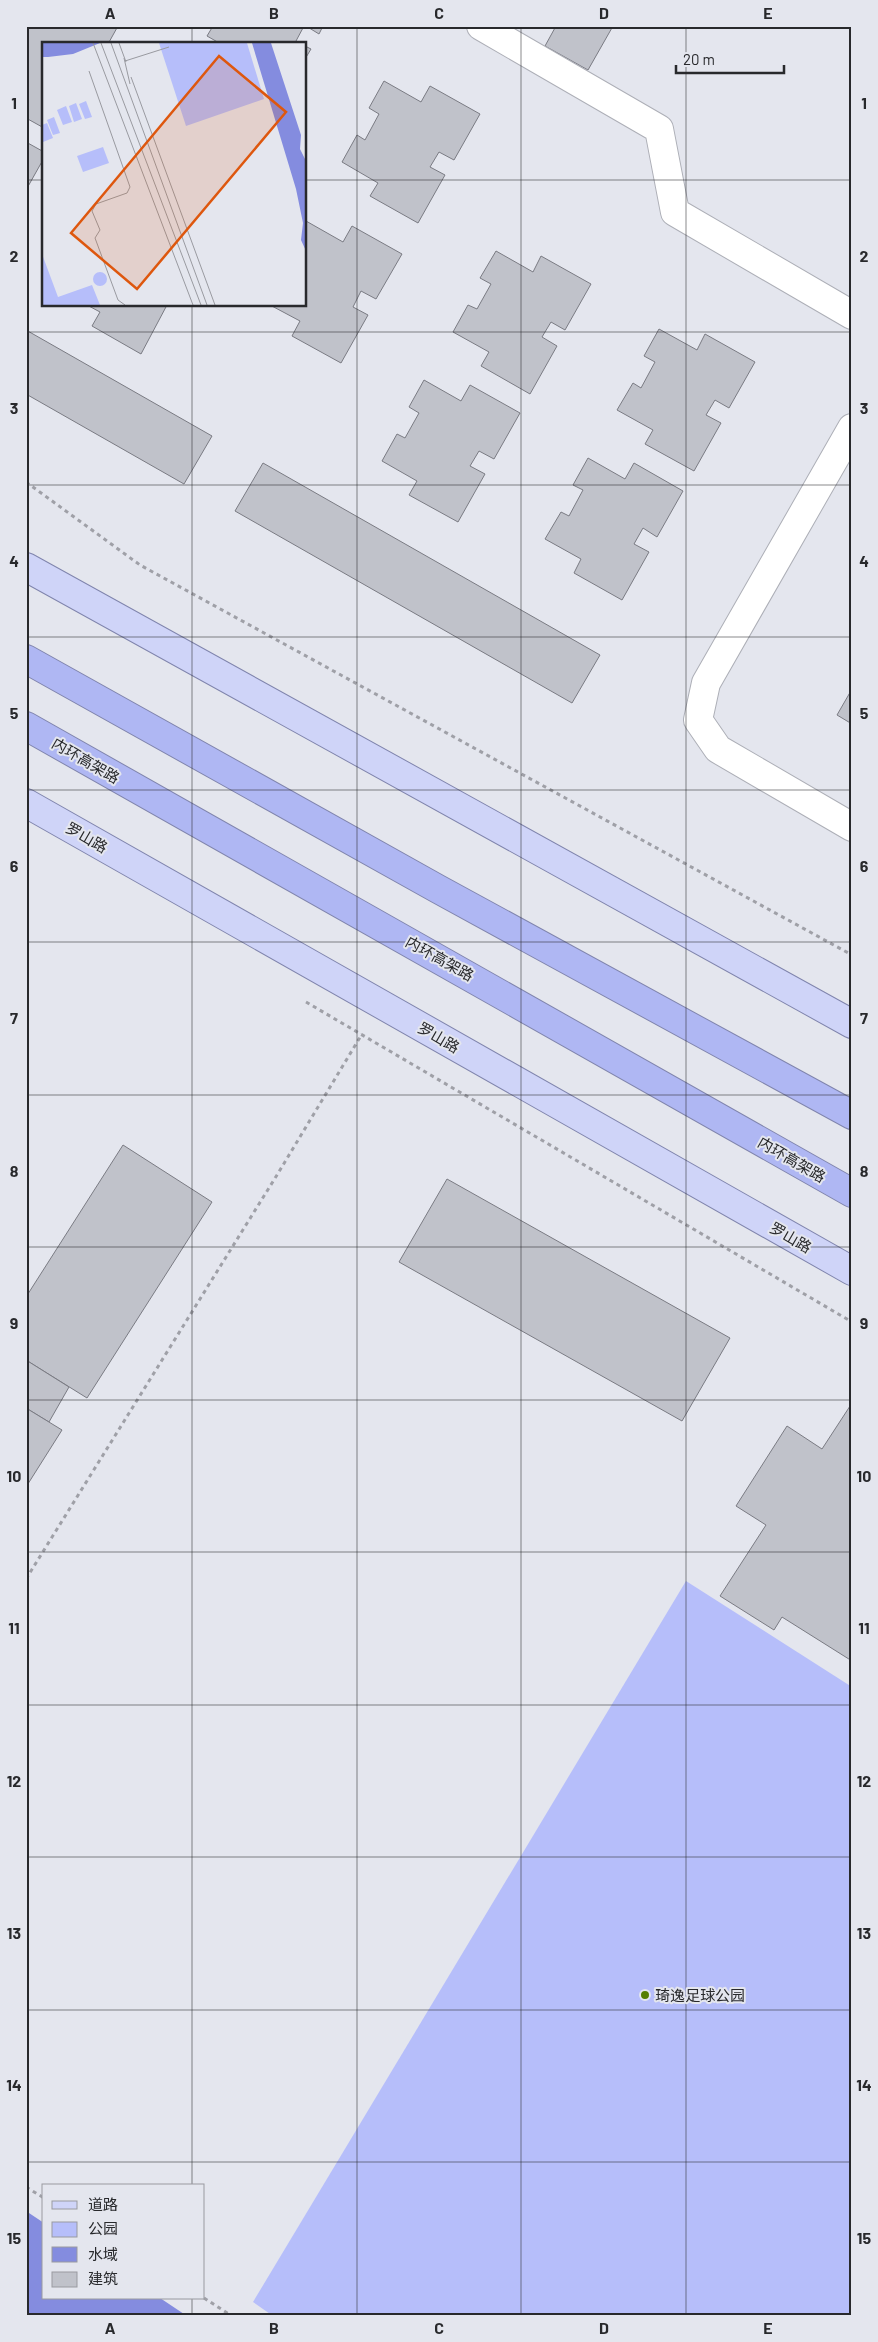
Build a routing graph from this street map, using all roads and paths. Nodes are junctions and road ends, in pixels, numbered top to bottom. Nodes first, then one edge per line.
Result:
1 (481, 26) edge
2 (852, 315) edge
3 (852, 428) edge
4 (26, 482) edge
5 (26, 567) edge
6 (26, 659) edge
7 (26, 726) edge
8 (26, 803) edge
9 (852, 827) edge
10 (852, 955) edge
11 (302, 1000) dead end
12 (852, 1024) edge
13 (362, 1034) junction
14 (852, 1115) edge
15 (852, 1194) edge
16 (852, 1271) edge
17 (852, 1322) edge
18 (26, 1579) edge
19 (26, 2187) edge
20 (42, 2197) edge
21 (205, 2299) edge
22 (232, 2316) edge

1 - 2 lane
3 - 9 lane
4 - 10 path
5 - 12 main road
6 - 14 highway
7 - 15 highway, 内环高架路
8 - 16 main road, 罗山路
11 - 13 path
13 - 17 path
13 - 18 path
19 - 20 path
21 - 22 path

